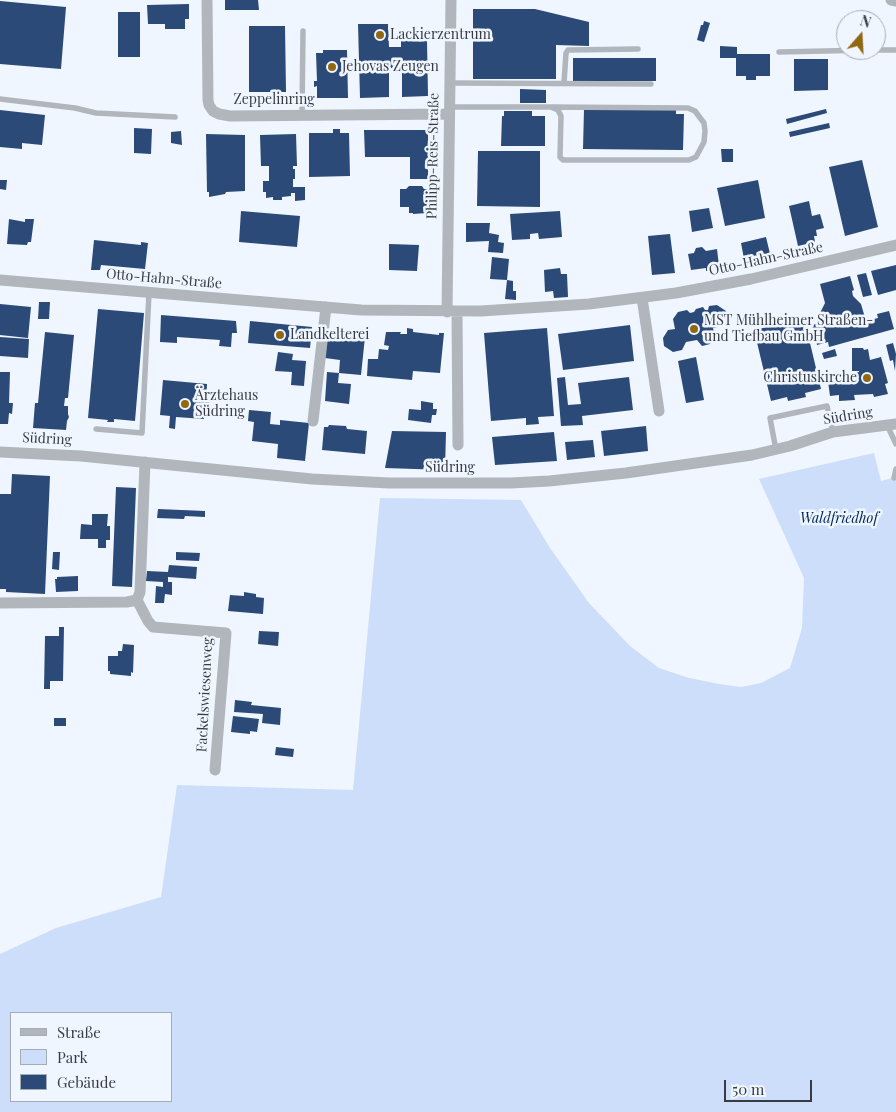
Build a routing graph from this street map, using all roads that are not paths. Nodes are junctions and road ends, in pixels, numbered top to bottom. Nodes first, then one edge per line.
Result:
1 (206, 0) edge
2 (450, 0) edge
3 (891, 0) edge
4 (896, 1) edge
5 (303, 31) dead end
6 (638, 49) dead end
7 (836, 51) edge
8 (779, 52) dead end
9 (449, 83) junction
10 (564, 83) junction
11 (651, 84) dead end
12 (0, 99) edge
13 (551, 107) junction
14 (448, 111) junction
15 (302, 115) junction
16 (175, 117) dead end
17 (896, 245) edge
18 (0, 280) edge
19 (149, 293) junction
20 (642, 298) junction
21 (326, 307) junction
22 (452, 312) junction
23 (658, 411) dead end
24 (313, 422) dead end
25 (892, 425) edge
26 (96, 429) dead end
27 (833, 432) junction
28 (896, 444) edge
29 (458, 445) dead end
30 (776, 450) junction
31 (0, 452) edge
32 (145, 462) junction
33 (896, 469) edge
34 (894, 478) dead end
35 (137, 600) junction
36 (0, 603) edge
37 (215, 770) dead end

1 - 15 street, Zeppelinring
2 - 9 street, Philipp-Reis-Straße
3 - 4 street
5 - 15 lane
6 - 10 lane
7 - 8 lane
9 - 10 lane
9 - 14 street, Philipp-Reis-Straße
10 - 11 lane
12 - 16 lane
13 - 13 lane
13 - 14 lane
14 - 15 street, Zeppelinring
14 - 22 street, Philipp-Reis-Straße
17 - 20 street, Otto-Hahn-Straße
18 - 19 street, Otto-Hahn-Straße
19 - 21 street, Otto-Hahn-Straße
19 - 26 lane
20 - 22 street, Otto-Hahn-Straße
20 - 23 street
21 - 22 street, Otto-Hahn-Straße
21 - 24 street
22 - 29 street
25 - 27 street, Südring
25 - 28 lane
27 - 30 street, Südring
27 - 30 lane
30 - 32 street, Südring
31 - 32 street, Südring
32 - 35 street
33 - 34 lane
35 - 36 street
35 - 37 street, Fackelswiesenweg

